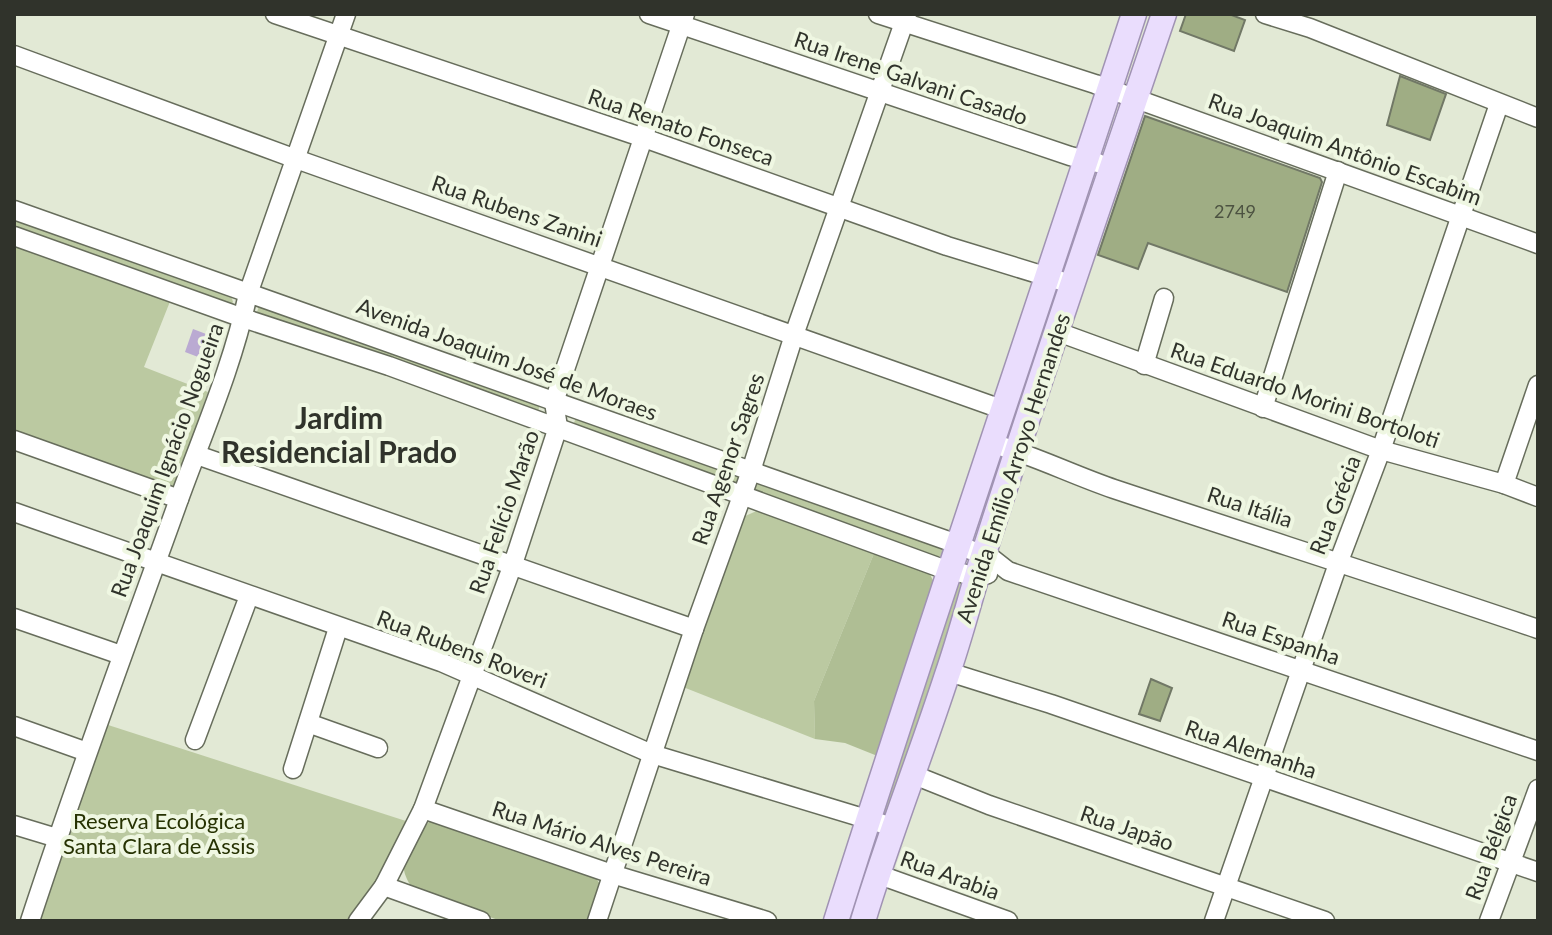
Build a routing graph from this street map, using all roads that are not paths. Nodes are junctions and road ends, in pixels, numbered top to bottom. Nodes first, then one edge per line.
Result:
1 (275, 14) edge
2 (346, 14) edge
3 (649, 14) edge
4 (878, 14) edge
5 (1134, 14) edge
6 (1164, 14) edge
7 (1265, 14) edge
8 (905, 18) edge
9 (683, 19) edge
10 (1312, 21) edge
11 (339, 35) junction
12 (14, 55) edge
13 (1109, 90) junction
14 (880, 93) junction
15 (1135, 99) junction
16 (1499, 104) junction
17 (1538, 118) edge
18 (644, 138) junction
19 (296, 159) junction
20 (1085, 159) junction
21 (1112, 168) junction
22 (1338, 171) junction
23 (840, 208) junction
24 (14, 210) edge
25 (1460, 216) junction
26 (14, 236) edge
27 (1538, 244) edge
28 (600, 265) junction
29 (1048, 275) junction
30 (1071, 284) junction
31 (248, 294) junction
32 (1164, 298) dead end
33 (243, 318) junction
34 (1058, 332) junction
35 (794, 335) junction
36 (1144, 365) junction
37 (1538, 385) edge
38 (554, 402) junction
39 (1263, 408) junction
40 (1004, 410) junction
41 (558, 427) junction
42 (14, 440) edge
43 (994, 444) junction
44 (1381, 450) junction
45 (1018, 451) junction
46 (197, 455) junction
47 (751, 471) junction
48 (1504, 484) junction
49 (742, 496) junction
50 (1538, 497) edge
51 (179, 499) junction
52 (14, 512) edge
53 (957, 544) junction
54 (1339, 561) junction
55 (157, 563) junction
56 (513, 564) junction
57 (980, 566) junction
58 (949, 570) junction
59 (249, 596) junction
60 (14, 618) edge
61 (338, 628) junction
62 (694, 629) junction
63 (1538, 629) edge
64 (121, 655) junction
65 (1302, 670) junction
66 (949, 672) junction
67 (471, 675) junction
68 (308, 723) junction
69 (14, 726) edge
70 (195, 740) dead end
71 (378, 748) dead end
72 (1538, 751) edge
73 (87, 752) junction
74 (652, 754) junction
75 (293, 769) dead end
76 (914, 775) junction
77 (1263, 779) junction
78 (1538, 789) edge
79 (423, 809) junction
80 (868, 818) junction
81 (14, 825) edge
82 (893, 827) junction
83 (57, 838) junction
84 (1510, 862) junction
85 (1538, 872) edge
86 (612, 874) junction
87 (877, 874) junction
88 (384, 886) junction
89 (1226, 888) junction
90 (30, 921) edge
91 (358, 921) edge
92 (481, 921) edge
93 (597, 921) edge
94 (767, 921) edge
95 (836, 921) edge
96 (863, 921) edge
97 (1008, 921) edge
98 (1214, 921) edge
99 (1325, 921) edge
100 (1489, 921) edge

1 - 11 street, Rua Renato Fonseca
2 - 11 street, Rua Joaquim Ignácio Nogueira
3 - 9 street, Rua Irene Galvani Casado
4 - 8 street, Rua Joaquim Antônio Escabim
5 - 13 main road, Avenida Emílio Arroyo Hernandes
6 - 15 main road, Avenida Emílio Arroyo Hernandes
7 - 10 street
8 - 13 street, Rua Joaquim Antônio Escabim
8 - 14 street, Rua Agenor Sagres
9 - 14 street, Rua Irene Galvani Casado
9 - 18 street, Rua Felício Marão
10 - 16 street
11 - 18 street, Rua Renato Fonseca
11 - 19 street, Rua Joaquim Ignácio Nogueira
12 - 19 street, Rua Rubens Zanini
13 - 15 street, Rua Joaquim Antônio Escabim
13 - 20 main road, Avenida Emílio Arroyo Hernandes
14 - 20 street, Rua Irene Galvani Casado
14 - 23 street, Rua Agenor Sagres
15 - 21 main road, Avenida Emílio Arroyo Hernandes
15 - 22 street, Rua Joaquim Antônio Escabim
16 - 17 street
16 - 25 street, Rua Grécia
18 - 23 street, Rua Renato Fonseca
18 - 28 street, Rua Felício Marão
19 - 28 street, Rua Rubens Zanini
19 - 31 street, Rua Joaquim Ignácio Nogueira
20 - 21 street, Rua Irene Galvani Casado
20 - 29 main road, Avenida Emílio Arroyo Hernandes
21 - 30 main road, Avenida Emílio Arroyo Hernandes
22 - 25 street, Rua Joaquim Antônio Escabim
22 - 39 street
23 - 29 street, Rua Renato Fonseca
23 - 35 street, Rua Agenor Sagres
24 - 31 street, Avenida Joaquim José de Moraes
25 - 27 street, Rua Joaquim Antônio Escabim
25 - 44 street, Rua Grécia
26 - 33 street
28 - 35 street, Rua Rubens Zanini
28 - 38 street, Rua Felício Marão
29 - 30 street, Rua Renato Fonseca
29 - 40 main road, Avenida Emílio Arroyo Hernandes
30 - 34 main road, Avenida Emílio Arroyo Hernandes
31 - 33 street, Rua Joaquim Ignácio Nogueira
31 - 38 street, Avenida Joaquim José de Moraes
32 - 36 street
33 - 41 street
33 - 46 street, Rua Joaquim Ignácio Nogueira
34 - 36 street, Rua Eduardo Morini Bortoloti
34 - 45 main road, Avenida Emílio Arroyo Hernandes
35 - 40 street, Rua Rubens Zanini
35 - 47 street, Rua Agenor Sagres
36 - 39 street, Rua Eduardo Morini Bortoloti
37 - 48 street
38 - 41 street, Rua Felício Marão
38 - 47 street, Avenida Joaquim José de Moraes
39 - 44 street, Rua Eduardo Morini Bortoloti
40 - 43 main road, Avenida Emílio Arroyo Hernandes
41 - 49 street
41 - 56 street, Rua Felício Marão
42 - 51 street
43 - 45 street, Rua Itália
43 - 53 main road, Avenida Emílio Arroyo Hernandes
44 - 48 street, Rua Eduardo Morini Bortoloti
44 - 54 street, Rua Grécia
45 - 54 street, Rua Itália
45 - 57 main road, Avenida Emílio Arroyo Hernandes
46 - 51 street, Rua Joaquim Ignácio Nogueira
46 - 56 street
47 - 49 street, Rua Agenor Sagres
47 - 53 street, Avenida Joaquim José de Moraes
48 - 50 street, Rua Eduardo Morini Bortoloti
49 - 58 street
49 - 62 street, Rua Agenor Sagres
51 - 55 street, Rua Joaquim Ignácio Nogueira
52 - 55 street, Rua Rubens Roveri
53 - 57 street, Avenida Joaquim José de Moraes
53 - 58 main road, Avenida Emílio Arroyo Hernandes
54 - 63 street, Rua Itália
54 - 65 street, Rua Grécia
55 - 59 street, Rua Rubens Roveri
55 - 64 street, Rua Joaquim Ignácio Nogueira
56 - 62 street
56 - 67 street, Rua Felício Marão
57 - 58 street
57 - 65 street, Rua Espanha
57 - 66 main road, Avenida Emílio Arroyo Hernandes
58 - 80 main road, Avenida Emílio Arroyo Hernandes
59 - 61 street, Rua Rubens Roveri
59 - 70 street
60 - 64 street
61 - 67 street, Rua Rubens Roveri
61 - 68 street
62 - 74 street, Rua Agenor Sagres
64 - 73 street, Rua Joaquim Ignácio Nogueira
65 - 72 street, Rua Espanha
65 - 77 street, Rua Grécia
66 - 76 main road, Avenida Emílio Arroyo Hernandes
66 - 77 street, Rua Alemanha
67 - 74 street, Rua Rubens Roveri
67 - 79 street, Rua Felício Marão
68 - 71 street
68 - 75 street
69 - 73 street
73 - 83 street, Rua Joaquim Ignácio Nogueira
74 - 80 street, Rua Rubens Roveri
74 - 86 street, Rua Agenor Sagres
76 - 82 main road, Avenida Emílio Arroyo Hernandes
76 - 89 street, Rua Japão
77 - 84 street, Rua Alemanha
77 - 89 street, Rua Grécia
78 - 84 street, Rua Bélgica
79 - 86 street, Rua Mário Alves Pereira
79 - 88 street, Rua Felício Marão
80 - 82 street, Rua Rubens Roveri
80 - 95 main road, Avenida Emílio Arroyo Hernandes
81 - 83 street
82 - 87 main road, Avenida Emílio Arroyo Hernandes
83 - 90 street, Rua Joaquim Ignácio Nogueira
84 - 85 street, Rua Alemanha
84 - 100 street, Rua Bélgica
86 - 93 street, Rua Agenor Sagres
86 - 94 street, Rua Mário Alves Pereira
87 - 96 main road, Avenida Emílio Arroyo Hernandes
87 - 97 street, Rua Arabia
88 - 91 street, Rua Felício Marão
88 - 92 street
89 - 98 street, Rua Grécia
89 - 99 street, Rua Japão

